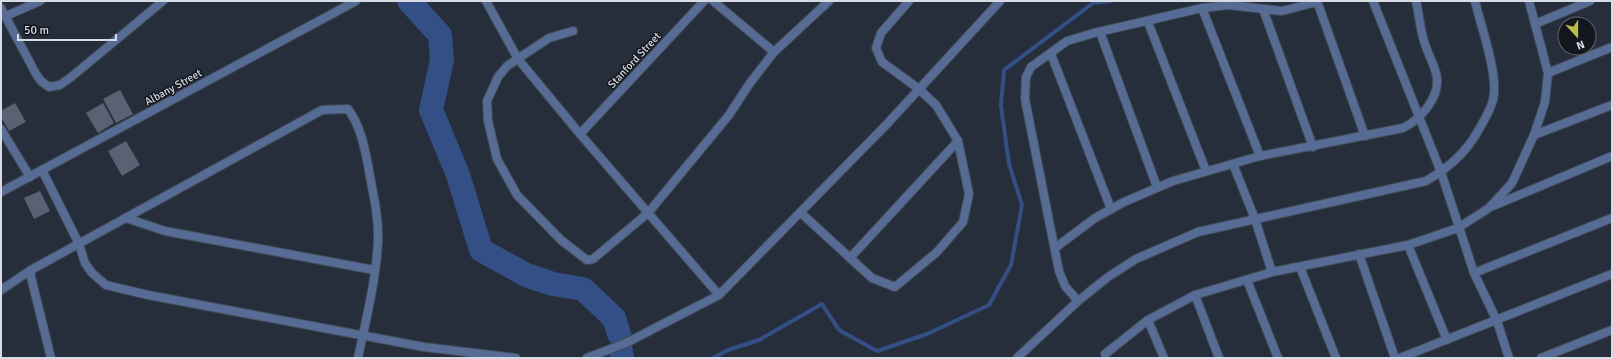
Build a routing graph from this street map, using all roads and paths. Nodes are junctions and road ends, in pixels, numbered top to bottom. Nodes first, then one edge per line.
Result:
1 (40, 1) edge
2 (163, 1) edge
3 (356, 1) edge
4 (486, 1) edge
5 (704, 1) edge
6 (713, 1) edge
7 (829, 1) edge
8 (909, 1) edge
9 (1000, 1) edge
10 (1316, 1) edge
11 (1373, 1) edge
12 (1416, 1) edge
13 (1475, 1) edge
14 (1529, 1) edge
15 (1590, 1) edge
16 (1, 8) edge
17 (1202, 8) junction
18 (1263, 9) junction
19 (6, 16) junction
20 (1148, 22) junction
21 (1535, 24) junction
22 (573, 31) dead end
23 (1100, 32) junction
24 (1612, 47) edge
25 (774, 52) junction
26 (1051, 54) junction
27 (518, 59) junction
28 (1548, 73) junction
29 (919, 89) junction
30 (1612, 105) edge
31 (1419, 118) junction
32 (1, 130) edge
33 (580, 134) junction
34 (1534, 135) junction
35 (1365, 136) junction
36 (958, 141) junction
37 (1313, 146) junction
38 (1260, 156) junction
39 (1612, 156) edge
40 (1233, 164) junction
41 (42, 170) junction
42 (1206, 171) junction
43 (1441, 172) junction
44 (30, 177) junction
45 (1157, 187) junction
46 (1, 192) edge
47 (1489, 208) junction
48 (1111, 209) junction
49 (648, 213) junction
50 (801, 213) junction
51 (126, 218) junction
52 (1612, 218) edge
53 (1254, 219) junction
54 (1458, 228) junction
55 (79, 244) junction
56 (1408, 245) junction
57 (1055, 248) junction
58 (1359, 254) junction
59 (850, 258) junction
60 (1300, 266) junction
61 (31, 270) junction
62 (374, 270) junction
63 (1272, 272) junction
64 (1474, 274) junction
65 (1612, 274) edge
66 (1247, 280) junction
67 (1, 290) edge
68 (719, 295) junction
69 (1196, 295) junction
70 (1078, 301) junction
71 (1148, 320) junction
72 (1497, 321) junction
73 (1612, 330) edge
74 (363, 334) junction
75 (1447, 340) junction
76 (1104, 357) edge
77 (51, 358) edge
78 (358, 358) edge
79 (516, 358) edge
80 (587, 358) edge
81 (1017, 358) edge
82 (1164, 358) edge
83 (1219, 358) edge
84 (1278, 358) edge
85 (1336, 358) edge
86 (1395, 358) edge
87 (1400, 358) edge
88 (1508, 358) edge
89 (1541, 358) edge

1 - 19 street
2 - 19 street
3 - 41 street, Albany Street
4 - 27 street
5 - 33 street, Stanford Street
6 - 25 street
7 - 25 street
8 - 29 street
9 - 29 street
10 - 18 street
10 - 35 street
11 - 31 street
12 - 31 street
13 - 43 street
14 - 21 street
15 - 21 street
16 - 19 street
17 - 18 street
17 - 20 street
17 - 38 street
18 - 37 street
20 - 23 street
20 - 42 street
21 - 28 street
22 - 27 street
23 - 26 street
23 - 45 street
24 - 28 street
25 - 49 street
26 - 48 street
26 - 57 street
27 - 33 street
27 - 49 street
28 - 34 street
29 - 36 street
29 - 50 street
30 - 34 street
31 - 35 street
31 - 43 street
32 - 44 street
33 - 49 street
34 - 47 street
35 - 37 street
36 - 59 street
36 - 59 street
37 - 38 street
38 - 40 street
39 - 47 street
40 - 42 street
40 - 53 street
41 - 44 street, Albany Street
41 - 55 street
42 - 45 street
43 - 53 street
43 - 54 street
44 - 46 street, Albany Street
45 - 48 street
47 - 54 street
48 - 57 street
49 - 68 street
50 - 59 street
50 - 68 street
51 - 55 street
51 - 62 street
51 - 62 street
52 - 64 street
53 - 63 street
53 - 70 street
54 - 56 street
54 - 64 street
55 - 61 street
55 - 74 street
56 - 58 street
56 - 75 street
57 - 70 street
58 - 60 street
58 - 86 street
60 - 63 street
60 - 85 street
61 - 67 street
61 - 77 street
62 - 74 street
63 - 66 street
64 - 72 street
65 - 72 street
66 - 69 street
66 - 84 street
68 - 80 street
69 - 71 street
69 - 83 street
70 - 81 street
71 - 76 street
71 - 82 street
72 - 75 street
72 - 88 street
73 - 89 street
74 - 78 street
74 - 79 street
75 - 87 street

